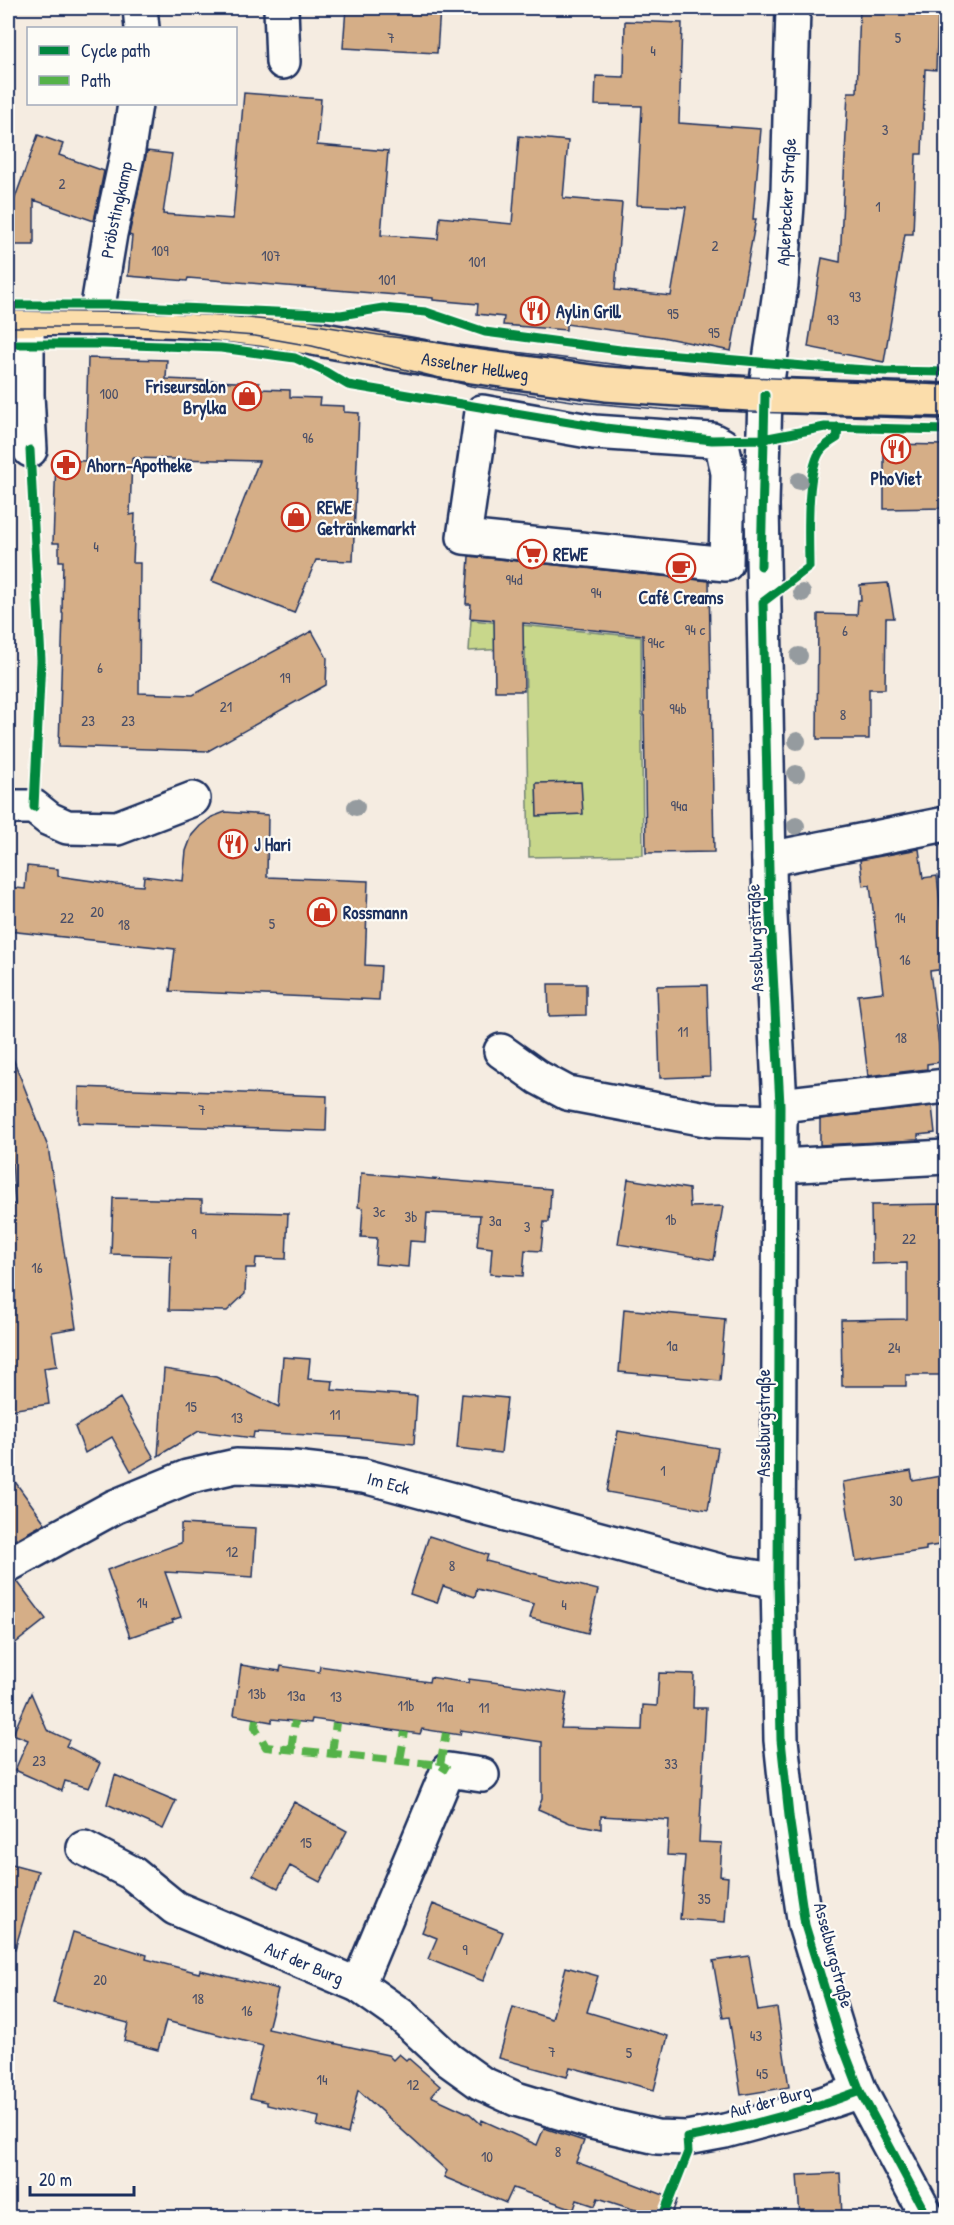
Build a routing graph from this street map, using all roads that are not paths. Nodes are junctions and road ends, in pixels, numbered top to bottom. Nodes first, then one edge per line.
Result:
1 (140, 8) edge
2 (281, 8) edge
3 (793, 8) edge
4 (142, 27) edge
5 (283, 62) dead end
6 (135, 105) edge
7 (96, 318) junction
8 (17, 319) edge
9 (765, 395) junction
10 (946, 401) edge
11 (30, 450) dead end
12 (726, 564) joint
13 (193, 799) dead end
14 (8, 807) edge
15 (946, 824) edge
16 (769, 859) junction
17 (501, 1051) dead end
18 (946, 1086) edge
19 (780, 1114) junction
20 (946, 1157) edge
21 (780, 1166) junction
22 (8, 1565) edge
23 (778, 1579) junction
24 (482, 1775) dead end
25 (84, 1848) dead end
26 (358, 1985) junction
27 (860, 2091) junction
28 (928, 2217) edge

1 - 4 street
2 - 5 street
3 - 9 street, Aplerbecker Straße
6 - 7 street, Pröbstingkamp
7 - 8 main road, Asselner Hellweg
7 - 9 main road, Asselner Hellweg
8 - 11 street
9 - 10 main road, Asselner Hellweg
9 - 16 street, Asselburgstraße
12 - 12 street
13 - 14 street
15 - 16 street
16 - 19 street, Asselburgstraße
17 - 19 street
18 - 19 street
19 - 21 street, Asselburgstraße
20 - 21 street
21 - 23 street, Asselburgstraße
22 - 23 street, Im Eck
23 - 27 street, Asselburgstraße
24 - 26 street
25 - 26 street, Auf der Burg
26 - 27 street, Auf der Burg
27 - 28 street, Asselburgstraße

